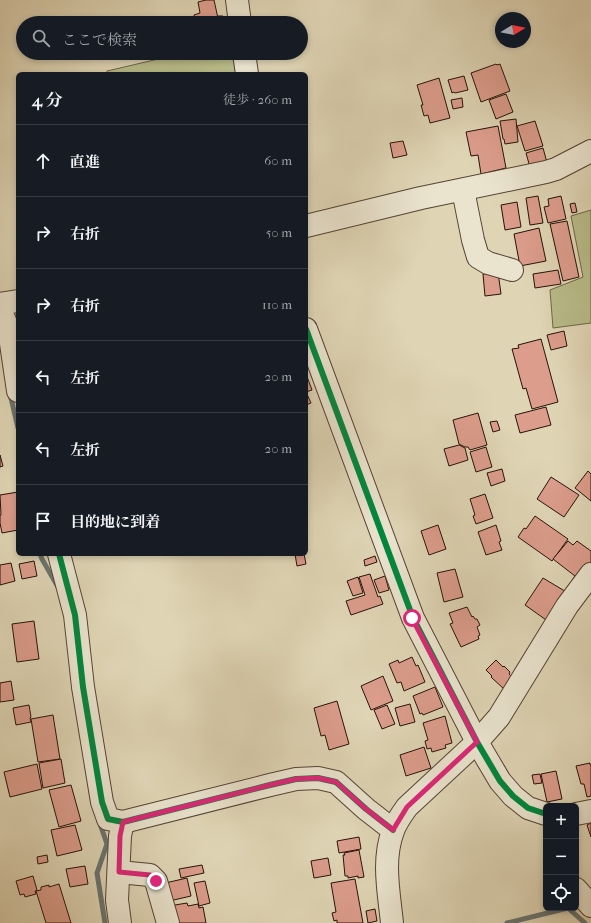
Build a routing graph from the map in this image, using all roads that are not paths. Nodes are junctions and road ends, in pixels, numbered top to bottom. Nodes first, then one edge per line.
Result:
1 (237, 0) edge
2 (239, 16) edge
3 (245, 60) edge
4 (247, 72) edge
5 (591, 151) edge
6 (463, 190) junction
7 (308, 226) edge
8 (512, 270) dead end
9 (16, 301) edge
10 (0, 304) edge
11 (0, 309) edge
12 (308, 334) edge
13 (16, 377) edge
14 (60, 556) edge
15 (591, 574) edge
16 (477, 742) junction
17 (591, 811) edge
18 (543, 813) edge
19 (579, 813) edge
20 (123, 822) junction
21 (393, 830) junction
22 (119, 872) junction
23 (579, 892) edge
24 (591, 906) edge
25 (120, 923) edge
26 (168, 923) edge
27 (392, 923) edge

1 - 2 street
3 - 4 street
5 - 6 street
6 - 7 street
6 - 8 street
9 - 10 street
11 - 13 street
12 - 16 street
14 - 20 street
15 - 16 street
16 - 18 street
16 - 21 street
17 - 19 street
20 - 21 street
20 - 22 street
21 - 27 street
22 - 25 street
22 - 26 street
23 - 24 street

